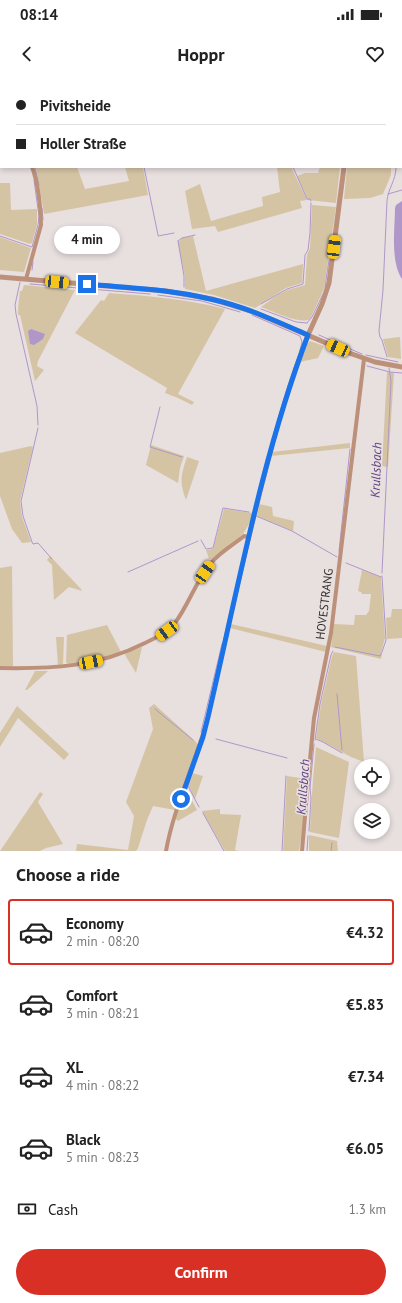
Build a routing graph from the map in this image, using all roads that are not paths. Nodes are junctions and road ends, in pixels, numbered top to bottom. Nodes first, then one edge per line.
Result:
1 (32, 168) edge
2 (344, 168) edge
3 (0, 277) edge
4 (26, 279) junction
5 (308, 335) junction
6 (364, 359) junction
7 (402, 366) edge
8 (249, 536) junction
9 (0, 668) edge
10 (166, 851) edge
11 (302, 851) edge

1 - 4 street
2 - 5 street
3 - 4 street
4 - 5 street
5 - 6 street
5 - 8 street
6 - 7 street
6 - 11 street, HOVESTRANG
8 - 9 street
8 - 10 street

